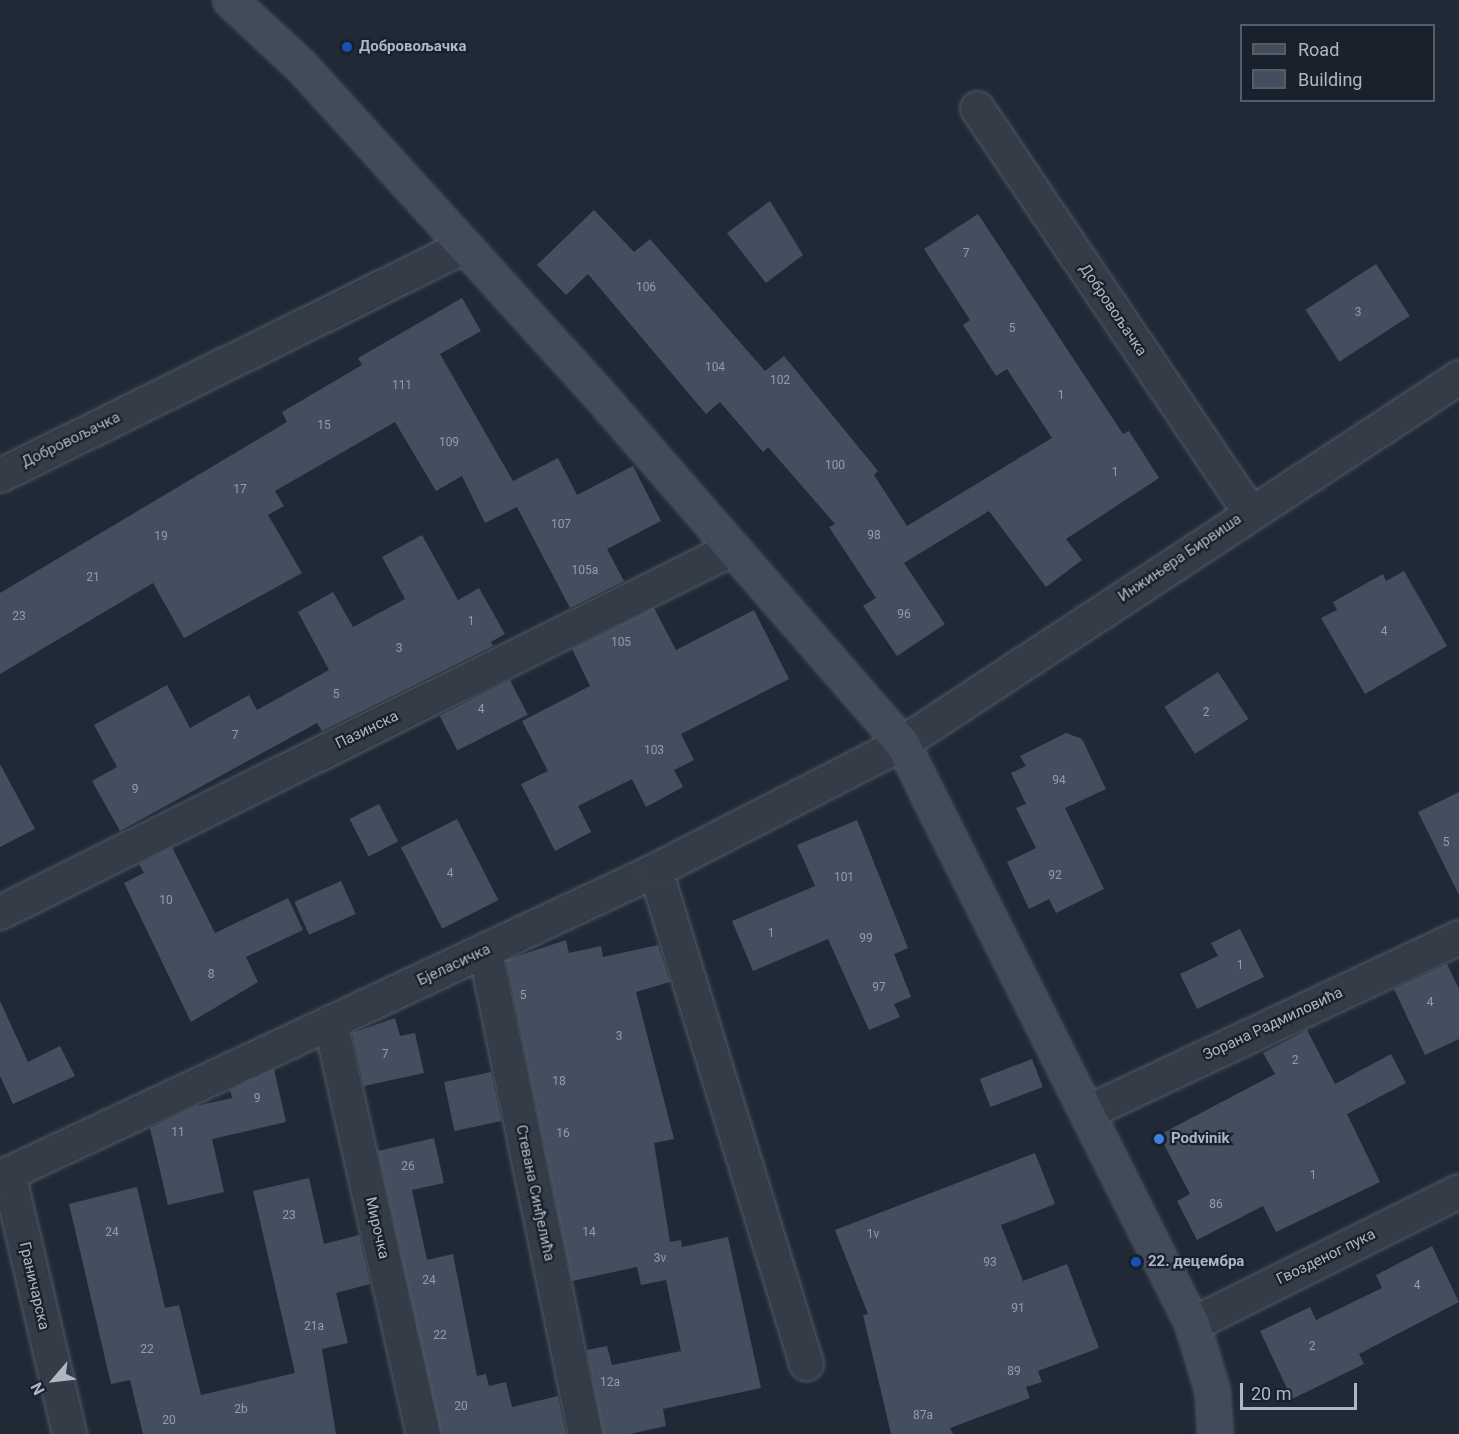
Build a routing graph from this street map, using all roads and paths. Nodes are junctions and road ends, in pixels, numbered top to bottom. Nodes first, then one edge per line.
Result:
1 (230, 0) edge
2 (977, 108) dead end
3 (464, 246) junction
4 (1459, 377) edge
5 (0, 475) edge
6 (1249, 512) junction
7 (733, 548) junction
8 (902, 743) junction
9 (655, 870) junction
10 (0, 912) edge
11 (1459, 937) edge
12 (485, 951) junction
13 (330, 1022) junction
14 (1087, 1112) junction
15 (4, 1175) edge
16 (1459, 1191) edge
17 (1192, 1324) junction
18 (806, 1363) dead end
19 (69, 1434) edge
20 (423, 1434) edge
21 (585, 1434) edge
22 (1215, 1434) edge

1 - 3 street
2 - 6 street, Добровољачка
3 - 5 street, Добровољачка
3 - 7 street
4 - 6 street, Инжињера Бирвиша
6 - 8 street, Инжињера Бирвиша
7 - 8 street
7 - 10 street, Пазинска
8 - 9 street, Бјеласичка
8 - 14 street
9 - 12 street, Бјеласичка
9 - 18 street
11 - 14 street, Зорана Радмиловића
12 - 13 street, Бјеласичка
12 - 21 street, Стевана Синђелића
13 - 15 street, Бјеласичка
13 - 20 street, Мирочка
14 - 17 street
15 - 19 street, Граничарска
16 - 17 street, Гвозденог пука
17 - 22 street

